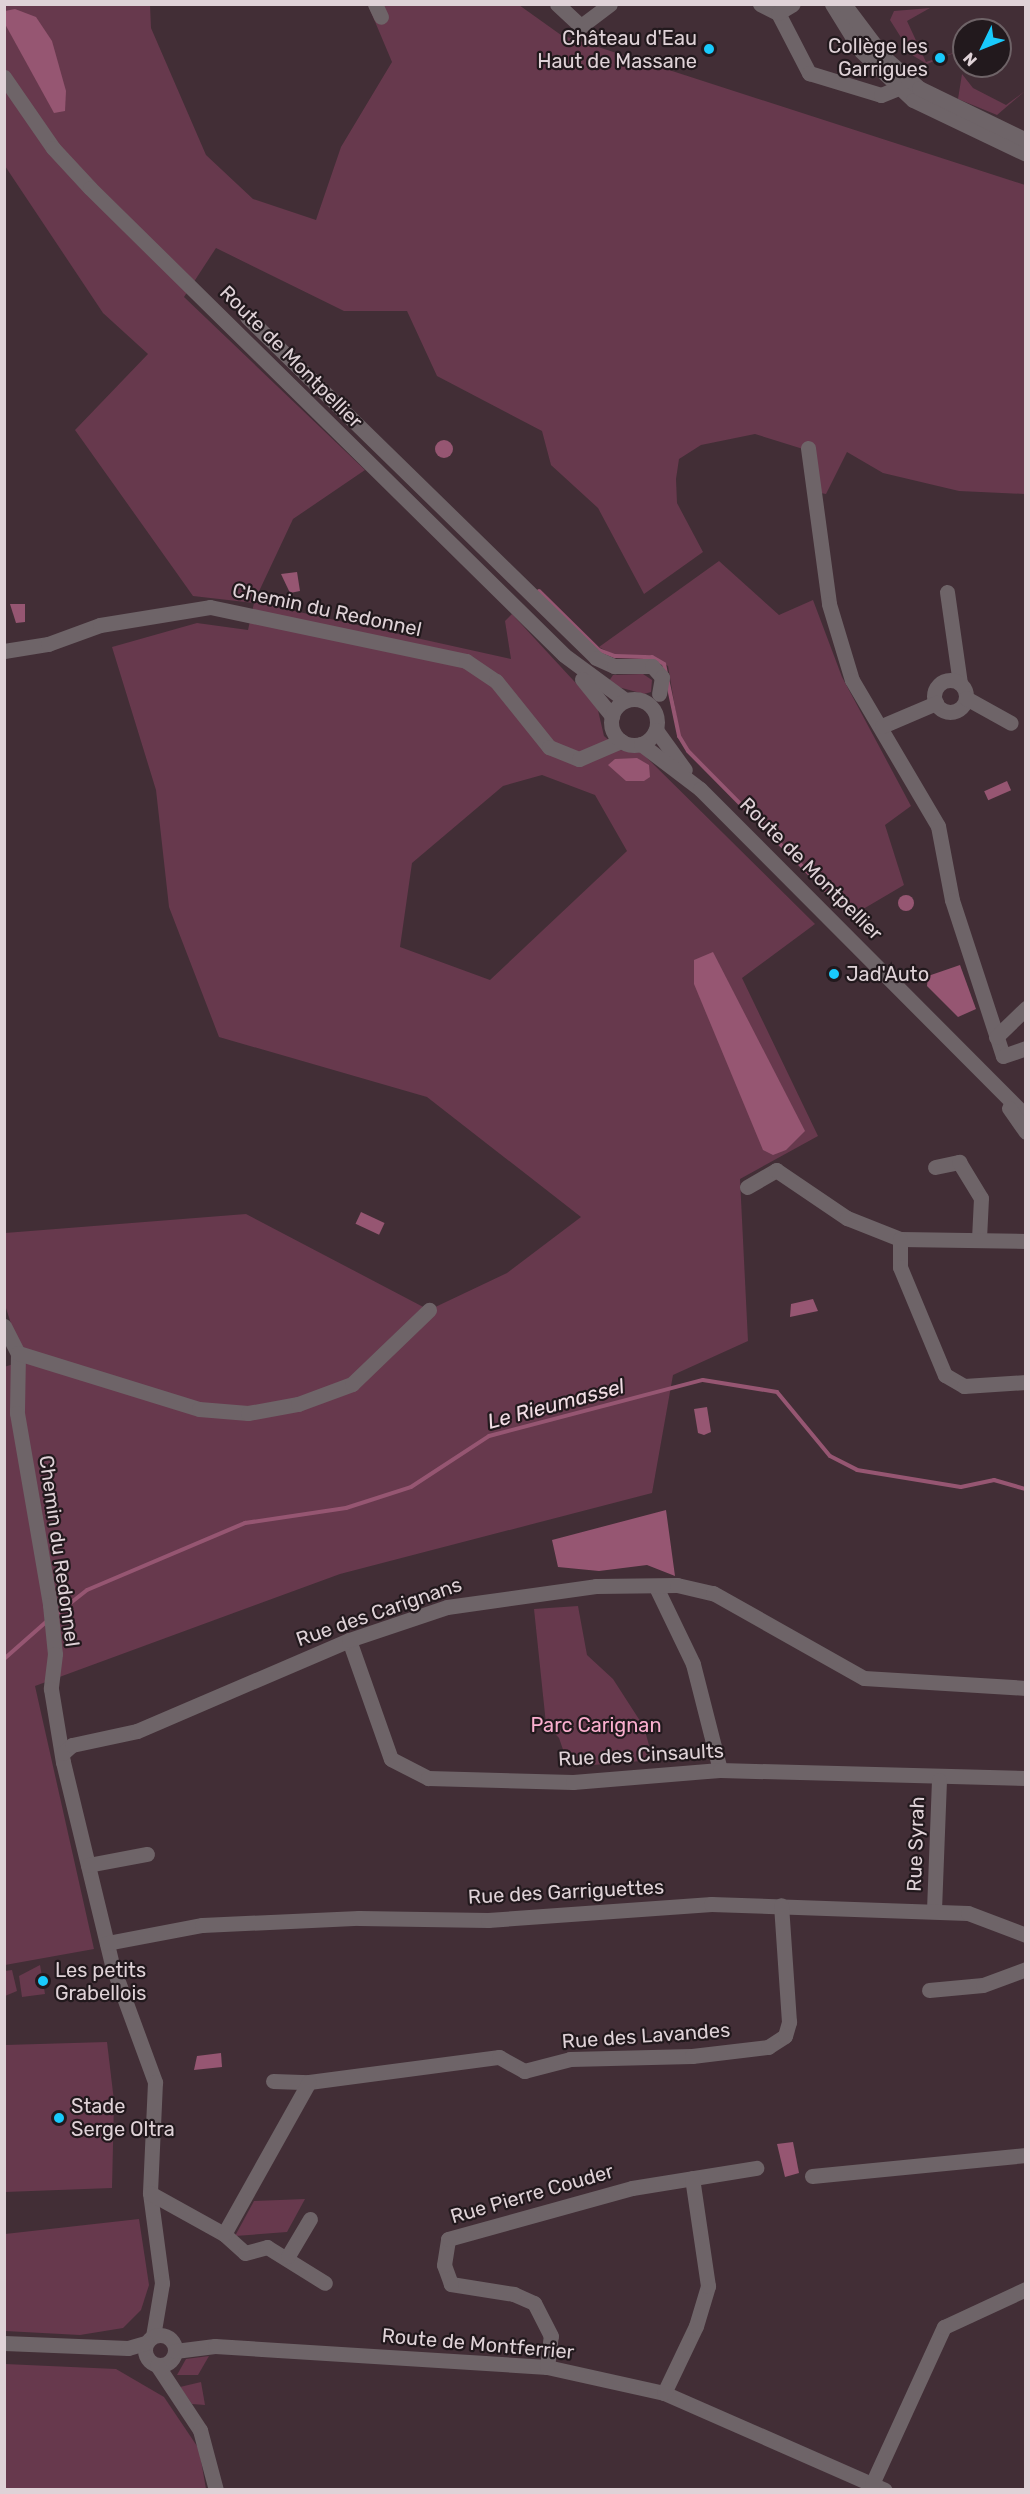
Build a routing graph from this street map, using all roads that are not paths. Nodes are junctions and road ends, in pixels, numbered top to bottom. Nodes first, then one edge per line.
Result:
1 (557, 4) edge
2 (610, 4) edge
3 (760, 4) edge
4 (793, 4) edge
5 (831, 4) edge
6 (844, 4) edge
7 (778, 13) junction
8 (4, 77) edge
9 (898, 88) junction
10 (1026, 140) edge
11 (1026, 154) edge
12 (247, 317) dead end
13 (808, 448) dead end
14 (947, 592) dead end
15 (4, 651) edge
16 (564, 655) junction
17 (960, 682) junction
18 (659, 694) dead end
19 (966, 698) junction
20 (625, 700) junction
21 (936, 704) junction
22 (612, 716) junction
23 (1011, 723) dead end
24 (882, 726) junction
25 (656, 730) junction
26 (617, 737) junction
27 (642, 744) junction
28 (700, 789) junction
29 (1026, 1008) edge
30 (996, 1037) junction
31 (1026, 1048) edge
32 (1003, 1056) junction
33 (990, 1081) junction
34 (1026, 1116) edge
35 (1026, 1132) edge
36 (934, 1167) dead end
37 (747, 1186) dead end
38 (900, 1239) junction
39 (979, 1239) junction
40 (1026, 1241) edge
41 (429, 1310) dead end
42 (4, 1326) edge
43 (18, 1353) junction
44 (1026, 1382) edge
45 (656, 1587) junction
46 (349, 1640) junction
47 (1026, 1688) edge
48 (63, 1754) junction
49 (720, 1770) junction
50 (1026, 1778) edge
51 (939, 1780) junction
52 (147, 1854) dead end
53 (88, 1865) junction
54 (781, 1905) junction
55 (934, 1910) junction
56 (1026, 1935) edge
57 (107, 1943) junction
58 (1026, 1969) edge
59 (929, 1990) dead end
60 (273, 2081) dead end
61 (309, 2082) junction
62 (1026, 2155) edge
63 (756, 2168) dead end
64 (812, 2176) dead end
65 (692, 2178) junction
66 (150, 2193) junction
67 (310, 2219) dead end
68 (224, 2234) junction
69 (288, 2256) junction
70 (325, 2283) dead end
71 (1026, 2289) edge
72 (4, 2343) edge
73 (164, 2344) junction
74 (161, 2365) junction
75 (547, 2367) junction
76 (664, 2393) junction
77 (878, 2487) edge
78 (216, 2490) edge

1 - 2 street
3 - 7 street
4 - 7 street
5 - 9 street
6 - 10 street
7 - 9 street
8 - 16 street, Route de Montpellier
9 - 11 street
12 - 18 street
13 - 24 street
14 - 17 street
15 - 26 street, Chemin du Redonnel
16 - 20 street, Route de Montpellier
16 - 22 street, Route de Montpellier
17 - 19 street
17 - 21 street
19 - 21 street
19 - 23 street
20 - 22 street
20 - 25 street, Route de Montpellier
21 - 24 street
22 - 26 street
24 - 30 street
25 - 27 street
25 - 28 street, Route de Montpellier
26 - 27 street, Route de Montpellier
27 - 28 street, Route de Montpellier
28 - 33 street, Route de Montpellier
29 - 30 street
30 - 32 street
31 - 32 street
32 - 33 street
33 - 34 street, Route de Montpellier
33 - 35 street, Route de Montpellier
36 - 39 street
37 - 38 street
38 - 39 street
38 - 44 street
39 - 40 street
41 - 43 street
42 - 43 street, Chemin du Redonnel
43 - 48 street, Chemin du Redonnel
45 - 46 street, Rue des Carignans
45 - 47 street, Rue des Carignans
45 - 49 street
46 - 48 street, Rue des Carignans
46 - 49 street, Rue des Cinsaults
48 - 53 street, Chemin du Redonnel
49 - 51 street, Rue des Cinsaults
50 - 51 street, Rue des Cinsaults
51 - 55 street, Rue Syrah
52 - 53 street
53 - 57 street, Chemin du Redonnel
54 - 55 street, Rue des Garriguettes
54 - 57 street, Rue des Garriguettes
54 - 61 street, Rue des Lavandes
55 - 56 street, Rue des Garriguettes
57 - 66 street, Chemin du Redonnel
58 - 59 street
60 - 61 street, Rue des Lavandes
61 - 68 street
62 - 64 street
63 - 65 street, Rue Pierre Couder
65 - 75 street, Rue Pierre Couder
65 - 76 street
66 - 68 street
66 - 73 street, Chemin du Redonnel
67 - 69 street
68 - 69 street
69 - 70 street
71 - 77 street
72 - 73 street, Route de Montferrier
73 - 74 street, Route de Montferrier
73 - 74 street
73 - 75 street, Route de Montferrier
74 - 78 street, Route de Montferrier
75 - 76 street, Route de Montferrier
76 - 77 street, Route de Montferrier

